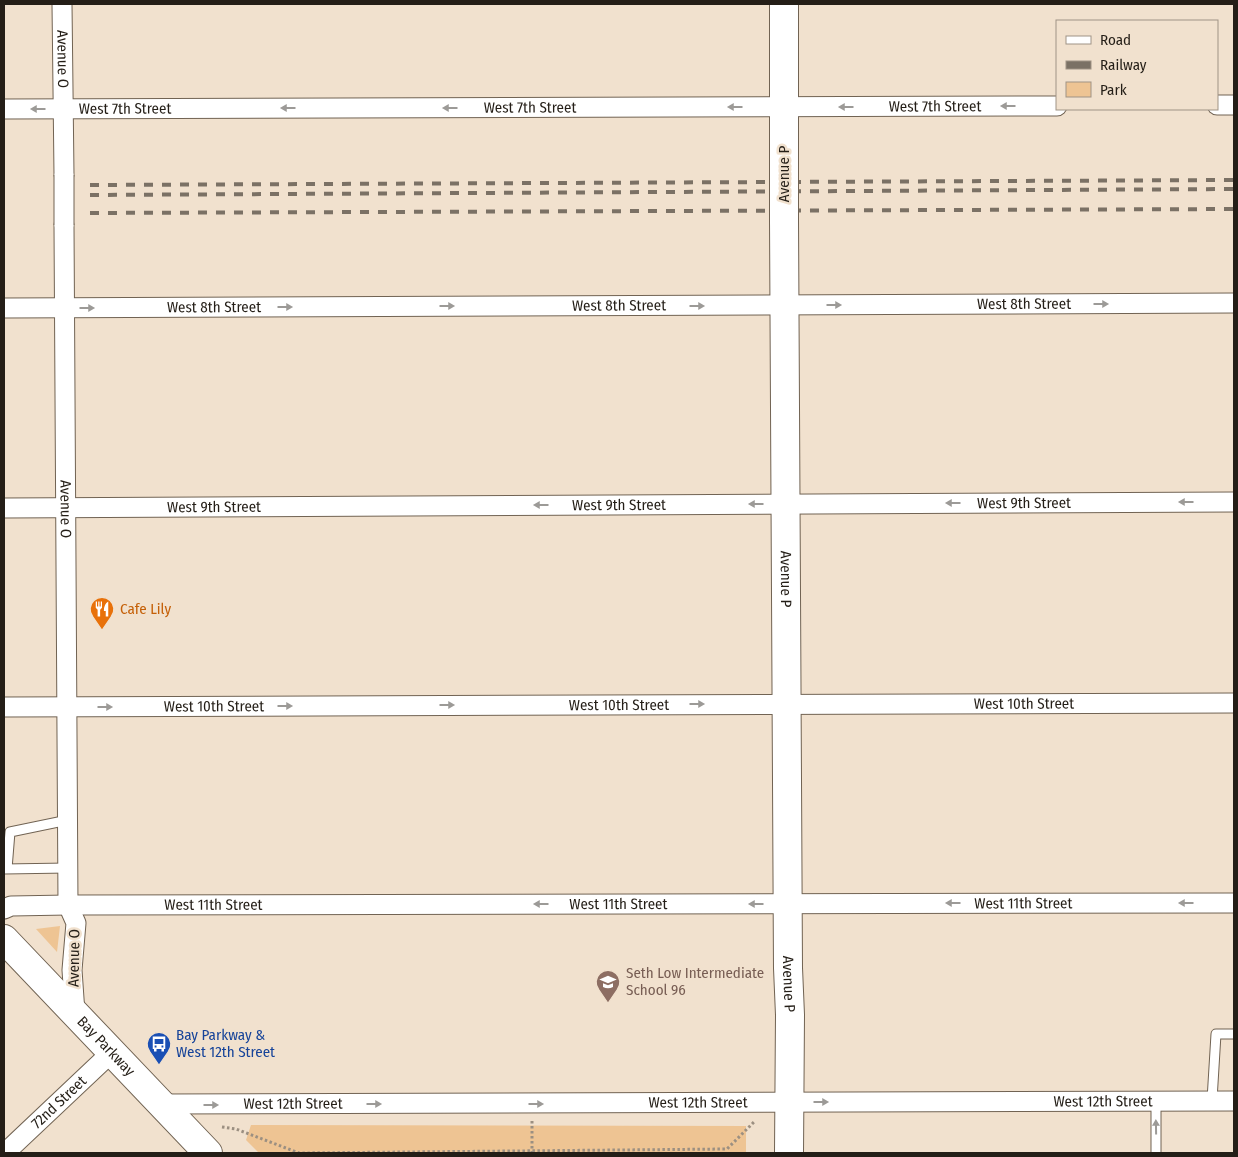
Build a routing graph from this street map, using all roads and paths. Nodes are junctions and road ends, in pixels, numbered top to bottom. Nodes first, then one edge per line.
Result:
1 (62, 4) edge
2 (784, 4) edge
3 (1218, 105) edge
4 (1234, 105) edge
5 (1056, 106) edge
6 (784, 107) junction
7 (4, 109) edge
8 (63, 109) junction
9 (1234, 303) edge
10 (785, 305) junction
11 (4, 308) edge
12 (64, 308) junction
13 (1234, 502) edge
14 (786, 504) junction
15 (4, 508) edge
16 (66, 508) junction
17 (1234, 703) edge
18 (787, 704) junction
19 (4, 707) edge
20 (66, 707) junction
21 (68, 820) junction
22 (7, 832) edge
23 (68, 868) junction
24 (5, 869) edge
25 (1234, 903) edge
26 (788, 904) junction
27 (68, 905) junction
28 (4, 908) edge
29 (4, 940) edge
30 (75, 1013) junction
31 (1234, 1034) edge
32 (112, 1052) junction
33 (1212, 1100) junction
34 (1234, 1101) edge
35 (788, 1102) junction
36 (1156, 1102) junction
37 (162, 1104) junction
38 (532, 1121) dead end
39 (756, 1121) dead end
40 (222, 1127) dead end
41 (726, 1149) junction
42 (702, 1151) edge
43 (532, 1152) edge
44 (5, 1153) edge
45 (208, 1153) edge
46 (299, 1153) edge
47 (723, 1153) edge
48 (789, 1153) edge
49 (1156, 1153) edge

1 - 8 street, Avenue O
2 - 6 main road, Avenue P
3 - 4 street
5 -> 6 street, West 7th Street
6 -> 8 street, West 7th Street
6 - 10 main road, Avenue P, bridge
8 -> 7 street, West 7th Street
8 - 12 street, Avenue O, bridge
10 -> 9 street, West 8th Street
12 -> 10 street, West 8th Street
10 - 14 main road, Avenue P
11 - 12 street, West 8th Street
12 - 16 street, Avenue O
13 -> 14 street, West 9th Street
14 -> 16 street, West 9th Street
14 - 18 main road, Avenue P
15 - 16 street, West 9th Street
16 - 20 street, Avenue O
17 - 18 street, West 10th Street
20 -> 18 street, West 10th Street
18 - 26 main road, Avenue P
19 - 20 street, West 10th Street
20 - 21 street, Avenue O
21 - 22 lane
21 - 23 street, Avenue O
22 - 24 lane
23 - 24 lane
23 - 27 street, Avenue O
25 -> 26 street, West 11th Street
26 -> 27 street, West 11th Street
26 - 35 main road, Avenue P
27 - 28 street, West 11th Street
27 - 30 street, Avenue O
29 - 30 main road, Bay Parkway
30 - 32 main road, Bay Parkway
31 - 33 lane
32 - 37 main road, Bay Parkway
32 - 44 street, 72nd Street
33 - 34 street, West 12th Street
33 - 36 street, West 12th Street
35 -> 36 street, West 12th Street
37 -> 35 street, West 12th Street
35 - 48 main road, Avenue P
49 -> 36 lane
37 - 45 main road, Bay Parkway
38 - 43 path
39 - 41 path
40 - 46 path
41 - 42 path
41 - 47 path
42 - 43 path
43 - 46 path

